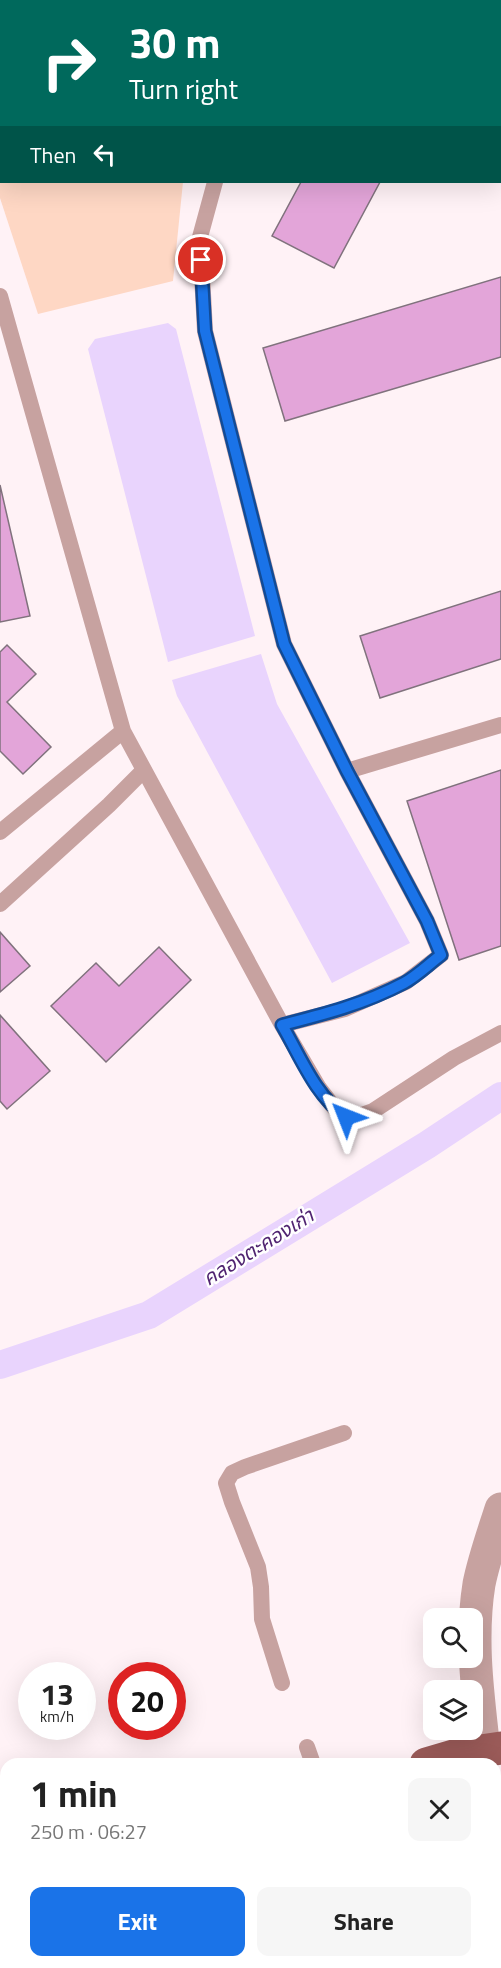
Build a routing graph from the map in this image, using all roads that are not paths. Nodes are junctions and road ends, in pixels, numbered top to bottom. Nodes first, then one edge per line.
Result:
1 (215, 183) edge
2 (0, 296) edge
3 (501, 725) edge
4 (123, 730) junction
5 (144, 770) junction
6 (347, 771) junction
7 (0, 832) edge
8 (0, 904) edge
9 (282, 1025) junction
10 (501, 1033) edge
11 (344, 1433) dead end
12 (501, 1509) edge
13 (282, 1683) dead end
14 (307, 1747) dead end
15 (493, 1749) edge
16 (311, 1758) edge
17 (446, 1758) edge

1 - 6 lane
2 - 4 lane
3 - 6 lane
4 - 5 lane
4 - 7 lane
5 - 8 lane
5 - 9 lane
6 - 9 lane
9 - 10 lane
11 - 13 lane
12 - 15 street
14 - 16 lane
15 - 17 main road

